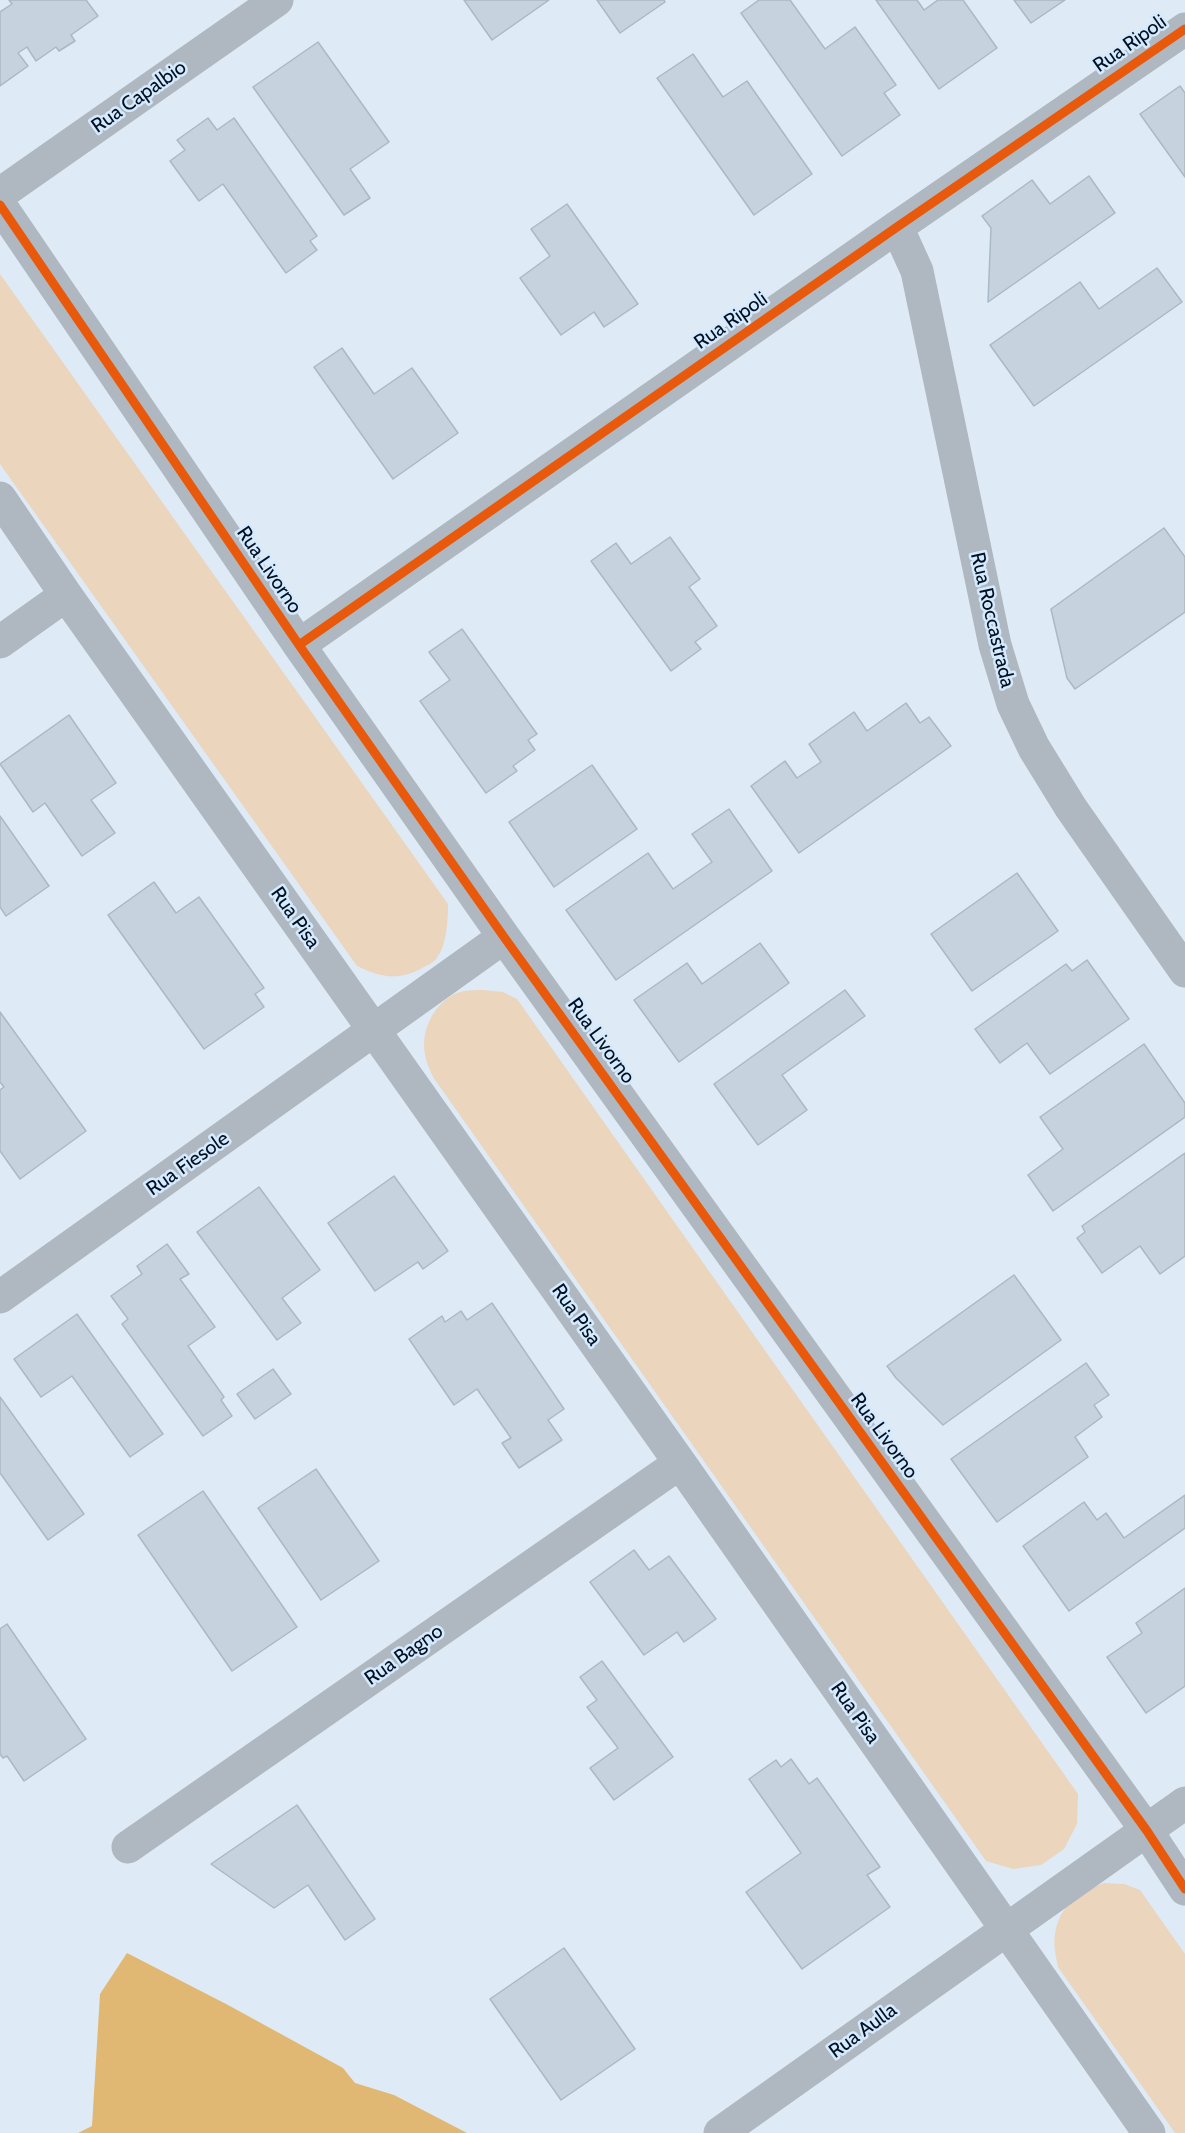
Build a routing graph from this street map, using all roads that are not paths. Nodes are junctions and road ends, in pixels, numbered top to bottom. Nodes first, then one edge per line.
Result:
1 (277, 0) edge
2 (1185, 29) edge
3 (0, 194) edge
4 (0, 205) edge
5 (897, 227) junction
6 (0, 498) edge
7 (66, 595) junction
8 (0, 642) edge
9 (298, 645) junction
10 (504, 937) junction
11 (1185, 971) edge
12 (375, 1030) junction
13 (0, 1297) edge
14 (680, 1463) junction
15 (1185, 1803) edge
16 (1147, 1832) junction
17 (128, 1847) dead end
18 (1185, 1889) edge
19 (1006, 1929) junction
20 (720, 2133) edge
21 (1149, 2133) edge

1 - 3 street, Rua Capalbio
2 - 5 street, Rua Ripoli
4 - 9 street, Rua Livorno
5 - 9 street, Rua Ripoli
5 - 11 street, Rua Roccastrada
6 - 7 street, Rua Pisa
7 - 8 street
7 - 12 street, Rua Pisa
9 - 10 street, Rua Livorno
10 - 12 street, Rua Fiesole
10 - 16 street, Rua Livorno
12 - 13 street, Rua Fiesole
12 - 14 street, Rua Pisa
14 - 17 street, Rua Bagno
14 - 19 street, Rua Pisa
15 - 16 street, Rua Aulla
16 - 18 street, Rua Livorno
16 - 19 street, Rua Aulla
19 - 20 street, Rua Aulla
19 - 21 street, Rua Pisa

